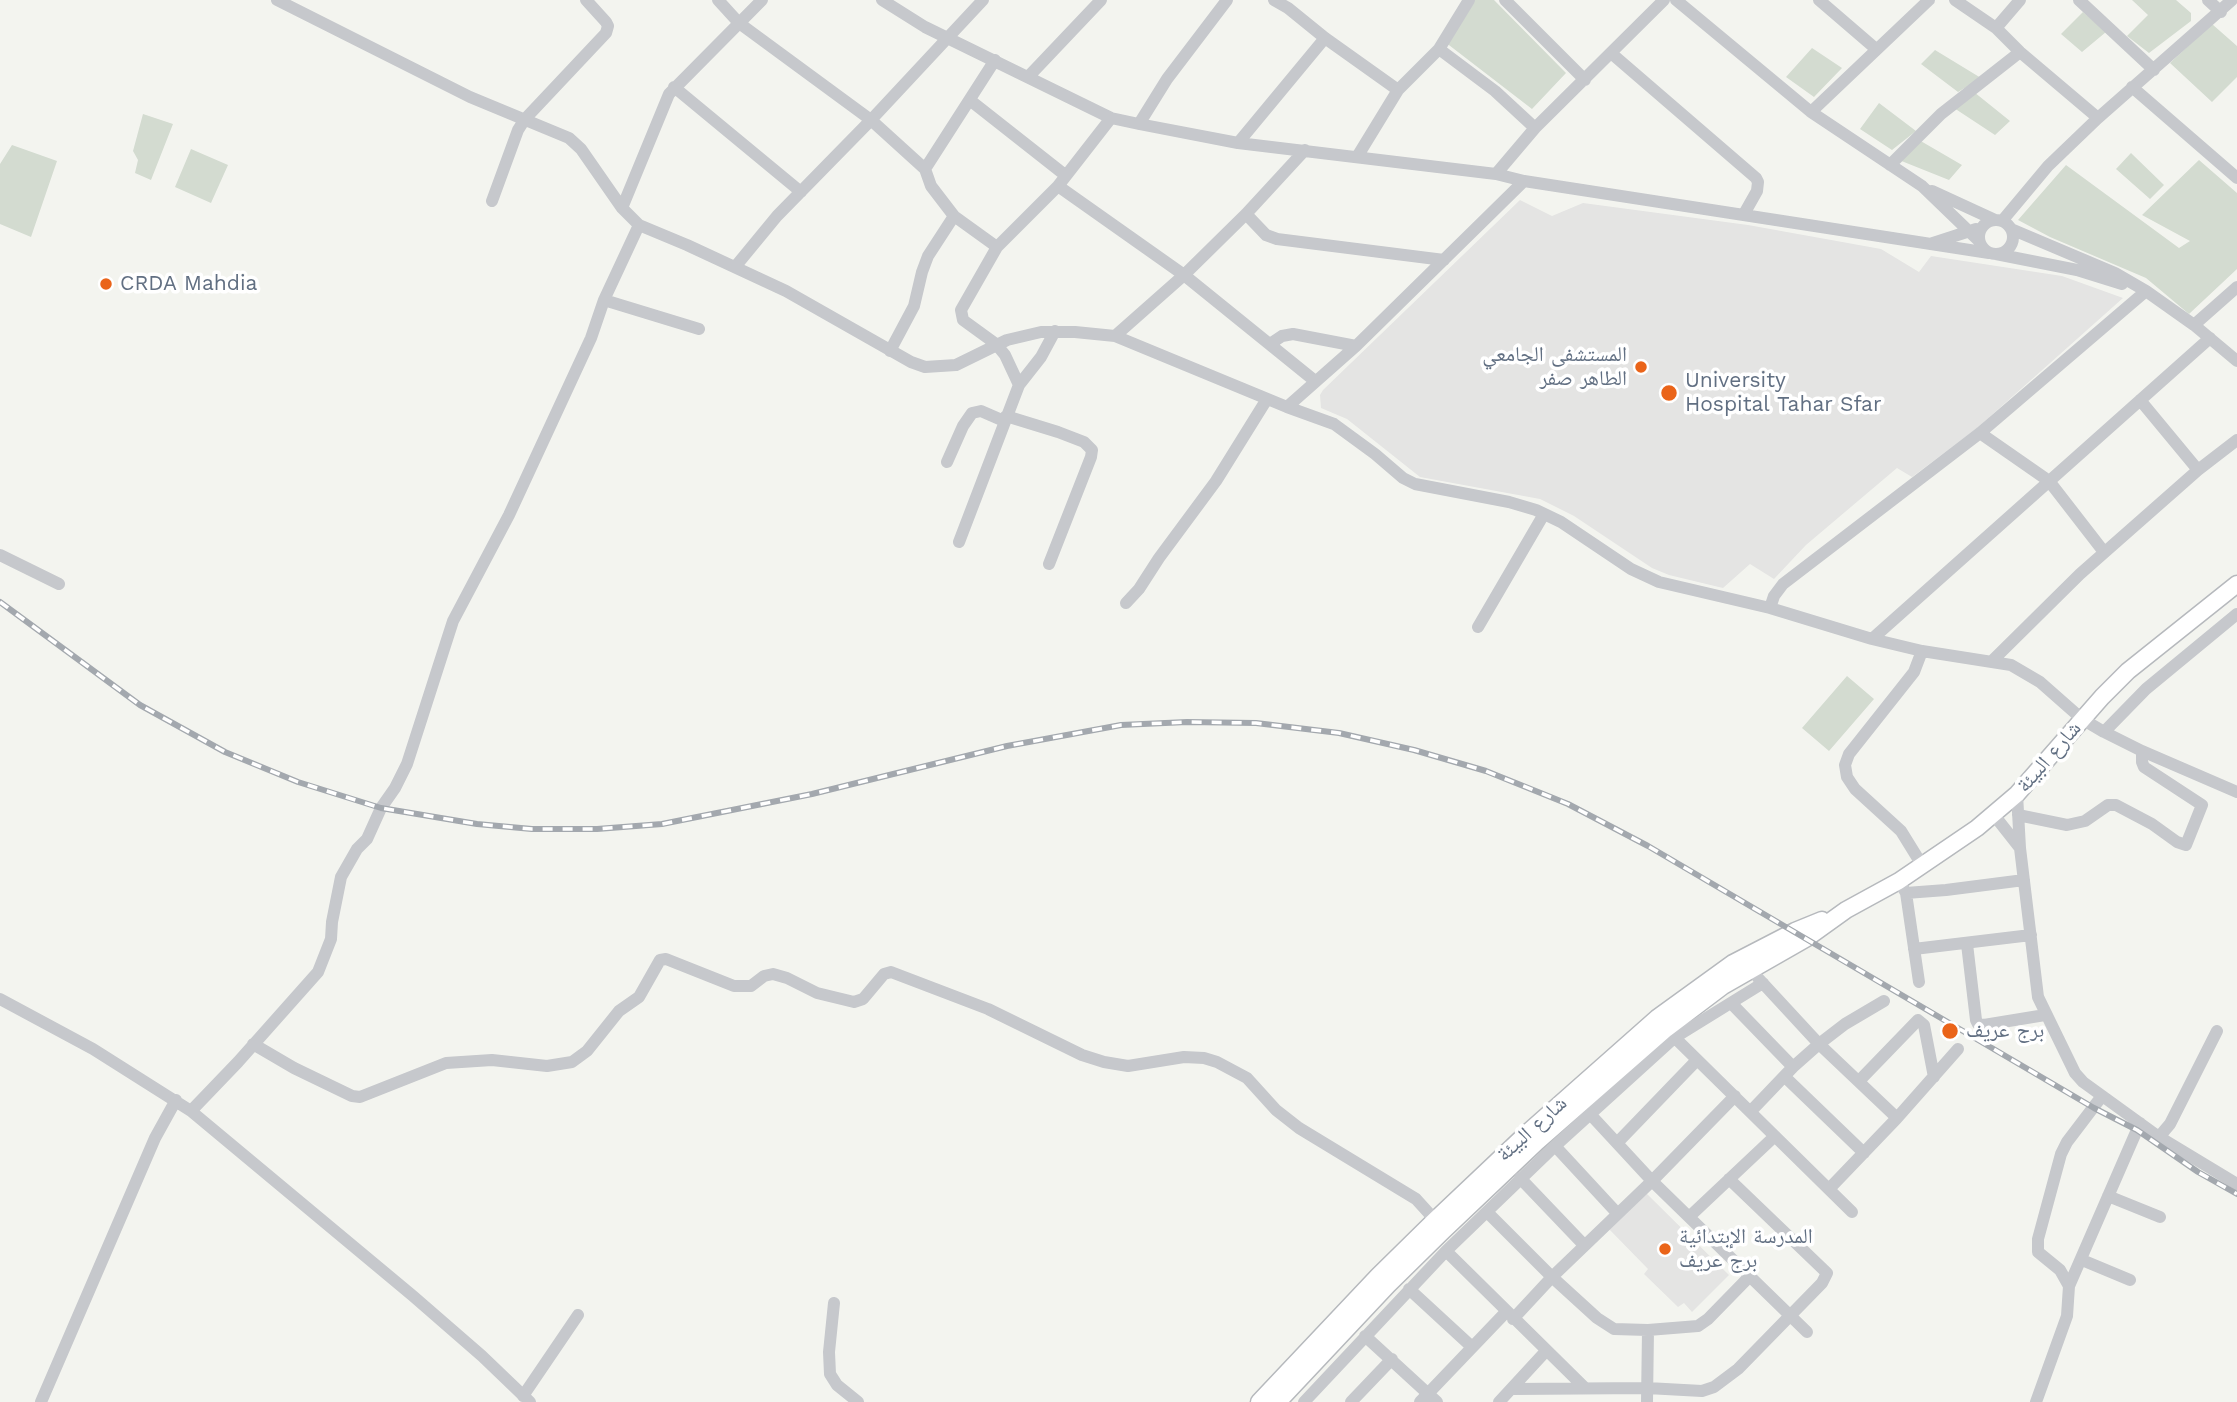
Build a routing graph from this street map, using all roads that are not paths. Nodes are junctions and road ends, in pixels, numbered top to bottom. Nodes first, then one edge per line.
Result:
1 (277, 0) edge
2 (586, 0) edge
3 (718, 0) edge
4 (762, 0) edge
5 (882, 0) edge
6 (983, 0) edge
7 (1101, 0) edge
8 (1227, 0) edge
9 (1274, 0) edge
10 (1469, 0) edge
11 (1505, 0) edge
12 (1664, 0) edge
13 (1676, 0) edge
14 (1819, 0) edge
15 (1929, 0) edge
16 (1955, 0) edge
17 (2020, 0) edge
18 (2079, 0) edge
19 (2208, 0) edge
20 (2232, 0) edge
21 (1292, 4) edge
22 (2221, 12) junction
23 (739, 23) junction
24 (1996, 28) junction
25 (948, 38) junction
26 (1325, 38) junction
27 (1439, 49) junction
28 (1876, 49) junction
29 (2020, 51) junction
30 (1611, 53) junction
31 (995, 60) junction
32 (2154, 70) junction
33 (1028, 76) junction
34 (1585, 80) junction
35 (674, 87) junction
36 (2132, 87) junction
37 (1398, 90) junction
38 (971, 101) junction
39 (1811, 112) junction
40 (1111, 118) junction
41 (2098, 118) junction
42 (525, 119) junction
43 (871, 120) junction
44 (1139, 124) junction
45 (1535, 128) junction
46 (1238, 143) junction
47 (1306, 150) junction
48 (1357, 157) junction
49 (1890, 165) junction
50 (925, 169) junction
51 (1496, 174) junction
52 (2236, 174) edge
53 (1061, 181) junction
54 (1524, 181) junction
55 (1922, 186) junction
56 (801, 192) junction
57 (492, 201) dead end
58 (622, 208) junction
59 (1246, 214) junction
60 (1744, 214) junction
61 (954, 216) junction
62 (2002, 223) junction
63 (639, 225) junction
64 (1974, 236) junction
65 (1931, 244) junction
66 (997, 247) junction
67 (1992, 253) junction
68 (1444, 260) junction
69 (735, 267) junction
70 (1184, 275) junction
71 (2237, 287) edge
72 (2146, 291) junction
73 (604, 300) junction
74 (2194, 325) junction
75 (699, 329) dead end
76 (1055, 331) junction
77 (1115, 336) junction
78 (2210, 338) junction
79 (996, 344) junction
80 (1270, 344) junction
81 (1356, 346) junction
82 (890, 351) junction
83 (2237, 361) edge
84 (1315, 382) junction
85 (1018, 385) junction
86 (1267, 399) junction
87 (2140, 400) junction
88 (1287, 407) junction
89 (1005, 419) junction
90 (1980, 433) junction
91 (2237, 440) edge
92 (947, 462) dead end
93 (2198, 470) junction
94 (2049, 481) junction
95 (1544, 514) junction
96 (959, 542) dead end
97 (2105, 552) junction
98 (0, 555) edge
99 (1049, 564) dead end
100 (59, 584) dead end
101 (2237, 584) edge
102 (1126, 603) dead end
103 (1770, 608) junction
104 (2237, 614) edge
105 (1478, 627) dead end
106 (1872, 639) junction
107 (1922, 651) junction
108 (1992, 661) junction
109 (2082, 719) junction
110 (2104, 732) junction
111 (2142, 751) junction
112 (2237, 792) edge
113 (2017, 794) junction
114 (1994, 815) junction
115 (2018, 815) junction
116 (2020, 848) junction
117 (1922, 865) junction
118 (2024, 880) junction
119 (1903, 887) junction
120 (1846, 910) junction
121 (2031, 935) junction
122 (1967, 944) junction
123 (1914, 949) junction
124 (1751, 970) junction
125 (1919, 982) dead end
126 (1763, 983) junction
127 (0, 999) edge
128 (1884, 1001) dead end
129 (1731, 1003) junction
130 (2045, 1015) junction
131 (1665, 1028) junction
132 (2217, 1031) dead end
133 (253, 1044) junction
134 (1819, 1044) junction
135 (1958, 1049) dead end
136 (1697, 1060) junction
137 (1793, 1067) junction
138 (1784, 1077) junction
139 (1934, 1077) junction
140 (1859, 1081) junction
141 (1735, 1096) junction
142 (2102, 1096) junction
143 (176, 1100) junction
144 (191, 1111) junction
145 (1751, 1111) junction
146 (1590, 1114) junction
147 (1897, 1118) junction
148 (2140, 1123) junction
149 (1775, 1136) junction
150 (2159, 1137) junction
151 (1617, 1143) junction
152 (1555, 1146) junction
153 (1864, 1153) junction
154 (1520, 1178) junction
155 (1729, 1179) junction
156 (1652, 1181) junction
157 (2237, 1184) edge
158 (1829, 1189) junction
159 (2108, 1196) junction
160 (1852, 1212) dead end
161 (1487, 1213) junction
162 (1617, 1213) junction
163 (1689, 1217) junction
164 (2160, 1217) dead end
165 (1435, 1220) junction
166 (1584, 1245) junction
167 (1446, 1251) junction
168 (2082, 1260) junction
169 (1552, 1277) junction
170 (1749, 1277) junction
171 (2130, 1280) dead end
172 (2069, 1286) junction
173 (1409, 1289) junction
174 (834, 1303) dead end
175 (578, 1315) dead end
176 (1509, 1315) junction
177 (1790, 1316) junction
178 (1648, 1330) junction
179 (1807, 1332) dead end
180 (1365, 1336) junction
181 (1472, 1348) junction
182 (1546, 1351) junction
183 (1392, 1359) junction
184 (1585, 1388) junction
185 (1647, 1388) junction
186 (1512, 1389) junction
187 (526, 1399) edge
188 (1428, 1399) edge
189 (1269, 1400) edge
190 (41, 1402) edge
191 (858, 1402) edge
192 (1304, 1402) edge
193 (1351, 1402) edge
194 (1499, 1402) edge
195 (1647, 1402) edge
196 (2036, 1402) edge

1 - 42 street
2 - 42 street
3 - 23 street
4 - 23 street
5 - 25 street
6 - 25 street
7 - 33 street
8 - 44 street
9 - 21 street
10 - 27 street
11 - 34 street
12 - 30 street
13 - 39 street
14 - 28 street
15 - 28 street
16 - 24 street
17 - 24 street
18 - 32 street
19 - 22 street
20 - 22 street
21 - 26 street
22 - 32 street
23 - 35 street
23 - 43 street
24 - 29 street
25 - 31 street
25 - 43 street
26 - 37 street
26 - 46 street
27 - 37 street
27 - 45 street
28 - 39 street
29 - 41 street
29 - 49 street
30 - 34 street
30 - 60 street
31 - 33 street
31 - 38 street
32 - 36 street
33 - 40 street
34 - 45 street
35 - 56 street
35 - 58 street
36 - 41 street
36 - 52 street
37 - 48 street
38 - 50 street
38 - 53 street
39 - 49 street
40 - 44 street
40 - 53 street
41 - 62 street
42 - 57 street
42 - 58 street
43 - 50 street
43 - 56 street
44 - 46 street
45 - 51 street
46 - 47 street
47 - 48 street
47 - 59 street
48 - 51 street
49 - 55 street
50 - 61 street
51 - 54 street
53 - 66 street
53 - 70 street
54 - 60 street
54 - 68 street
55 - 62 street
55 - 64 street
56 - 69 street
58 - 63 street
59 - 68 street
59 - 70 street
60 - 65 street
61 - 66 street
61 - 82 street
62 - 64 street
62 - 67 street
62 - 72 street
63 - 69 street
63 - 73 street
64 - 65 street
64 - 67 street
65 - 67 street
66 - 79 street
67 - 72 street
68 - 81 street
69 - 82 street
70 - 77 street
70 - 80 street
71 - 74 street
72 - 74 street
72 - 90 street
73 - 75 street
73 - 133 street
74 - 78 street
76 - 77 street
76 - 79 street
76 - 85 street
77 - 86 street
78 - 83 street
78 - 87 street
79 - 82 street
79 - 85 street
80 - 81 street
80 - 84 street
81 - 84 street
84 - 88 street
85 - 89 street
86 - 88 street
86 - 102 street
87 - 93 street
87 - 94 street
88 - 95 street
89 - 92 street
89 - 96 street
89 - 99 street
90 - 94 street
90 - 103 street
91 - 93 street
93 - 97 street
94 - 97 street
94 - 106 street
95 - 103 street
95 - 105 street
97 - 108 street
98 - 100 street
101 - 109 main road, شارع البيئة
103 - 106 street
104 - 110 street
106 - 107 street
107 - 108 street
107 - 117 street
108 - 109 street
109 - 110 street
109 - 113 main road, شارع البيئة
110 - 111 street
111 - 112 street
111 - 115 street
113 - 114 main road, شارع البيئة
113 - 115 street
114 - 116 street
114 - 117 main road, شارع البيئة
115 - 116 street
116 - 118 street
117 - 119 main road, شارع البيئة
118 - 119 street
118 - 121 street
119 - 120 main road, شارع البيئة
119 - 123 street
120 - 124 main road, شارع البيئة
120 - 131 main road, شارع البيئة
121 - 122 street
121 - 130 street
122 - 123 street
122 - 130 street
123 - 125 street
124 - 126 street
124 - 131 main road, شارع البيئة
126 - 129 street
126 - 134 street
127 - 143 street
128 - 134 street
129 - 131 street
129 - 137 street
130 - 142 street
131 - 136 street
131 - 146 street
131 - 165 main road, شارع البيئة
131 - 189 main road, شارع البيئة
132 - 150 street
133 - 144 street
133 - 165 street
134 - 137 street
134 - 140 street
135 - 139 street
136 - 141 street
136 - 151 street
137 - 138 street
138 - 145 street
138 - 153 street
139 - 140 street
139 - 147 street
140 - 147 street
141 - 145 street
141 - 156 street
142 - 148 street
142 - 172 street
143 - 144 street
143 - 190 street
144 - 187 street
145 - 149 street
146 - 151 street
146 - 152 street
147 - 153 street
148 - 150 street
148 - 159 street
149 - 155 street
149 - 158 street
150 - 157 street
151 - 156 street
152 - 154 street
152 - 162 street
153 - 158 street
154 - 161 street
154 - 166 street
155 - 163 street
155 - 177 street
156 - 162 street
156 - 163 street
158 - 160 street
159 - 164 street
159 - 168 street
161 - 167 street
161 - 169 street
162 - 166 street
163 - 170 street
165 - 189 main road, شارع البيئة
166 - 169 street
167 - 173 street
167 - 176 street
168 - 171 street
168 - 172 street
169 - 176 street
169 - 178 street
170 - 177 street
170 - 178 street
172 - 196 street
173 - 180 street
173 - 181 street
174 - 191 street
175 - 187 street
176 - 181 street
176 - 182 street
177 - 179 street
177 - 185 street
178 - 185 street
180 - 183 street
180 - 192 street
181 - 188 street
182 - 184 street
182 - 186 street
183 - 188 street
183 - 193 street
184 - 185 street
184 - 186 street
185 - 195 street
186 - 194 street

